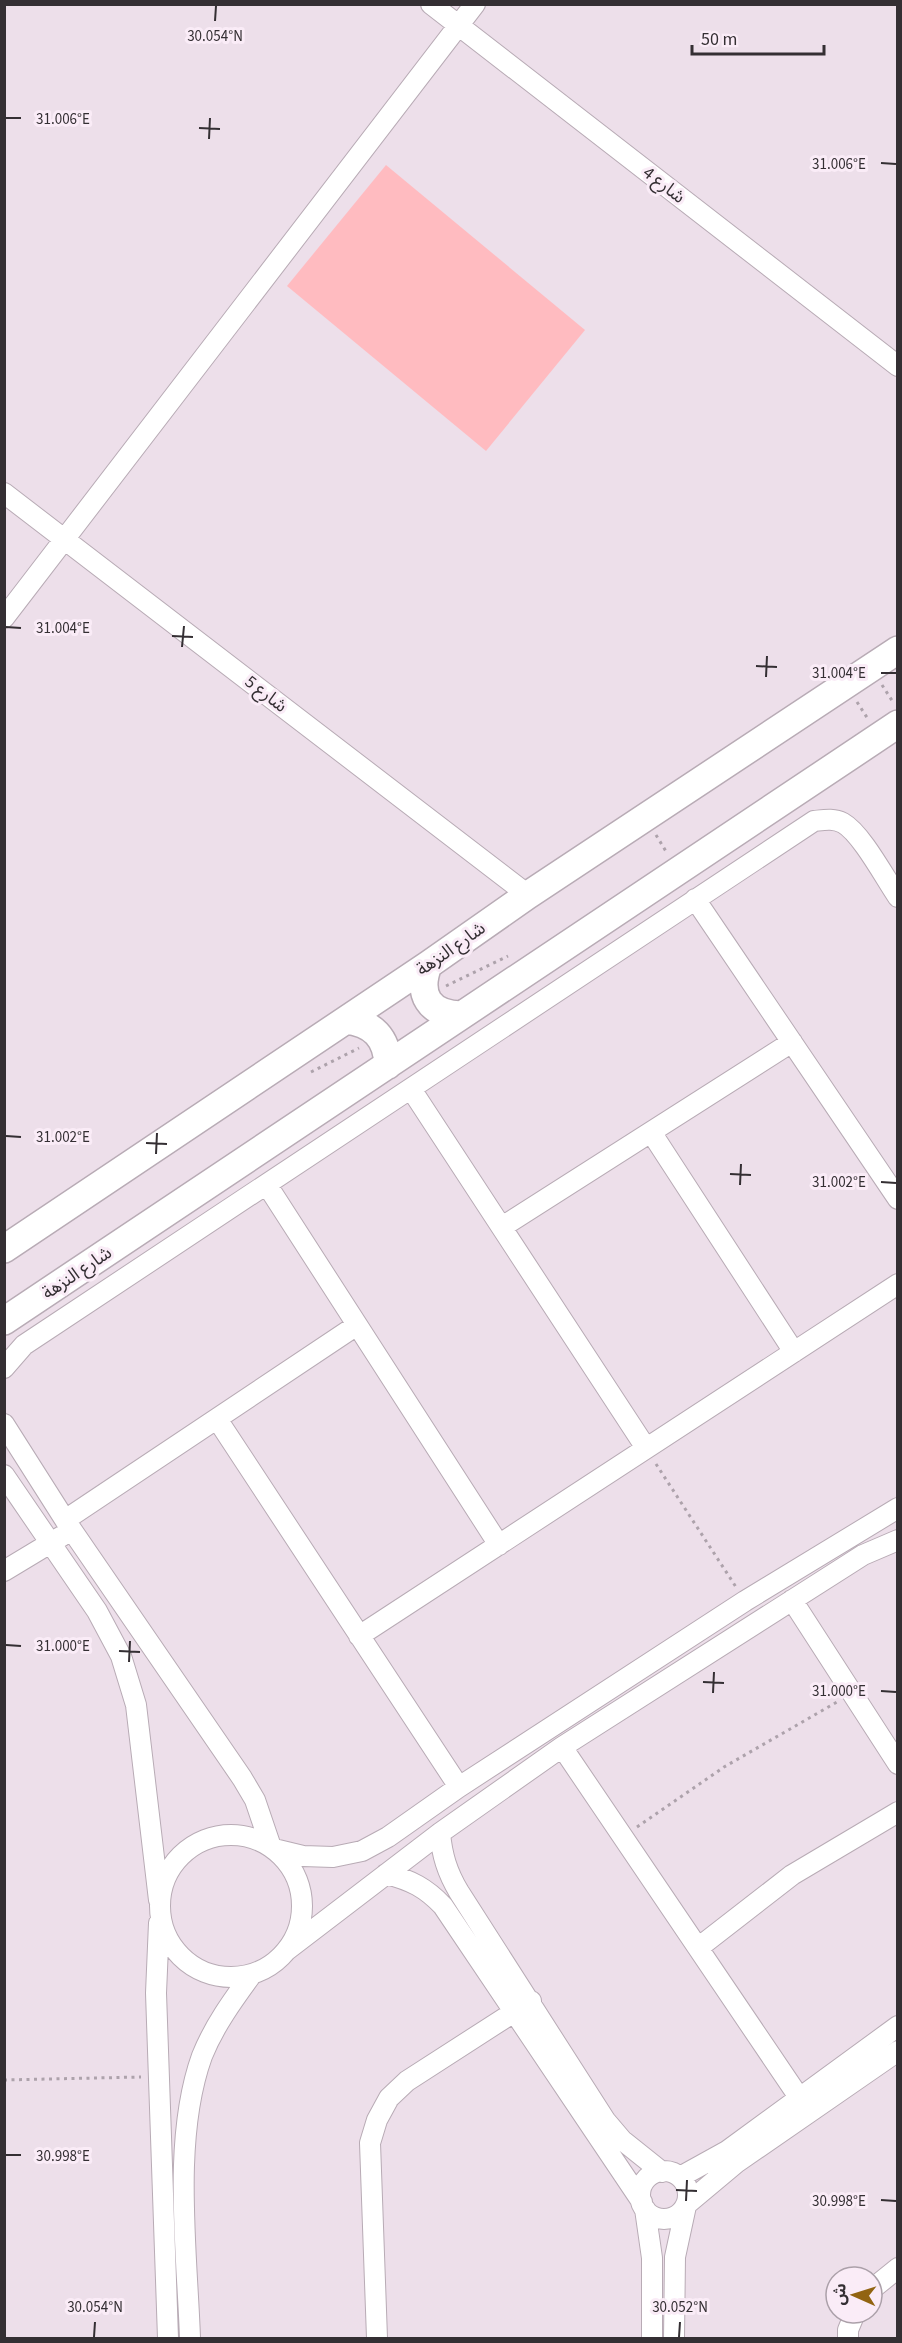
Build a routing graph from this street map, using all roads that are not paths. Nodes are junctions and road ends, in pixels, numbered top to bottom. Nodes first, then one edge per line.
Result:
1 (431, 4) edge
2 (476, 4) edge
3 (459, 26) junction
4 (897, 366) edge
5 (4, 493) edge
6 (65, 540) junction
7 (4, 618) edge
8 (897, 650) edge
9 (891, 711) edge
10 (528, 895) junction
11 (897, 897) edge
12 (695, 899) junction
13 (434, 975) junction
14 (461, 1015) junction
15 (346, 1020) junction
16 (792, 1042) junction
17 (388, 1065) junction
18 (411, 1089) junction
19 (651, 1132) junction
20 (267, 1185) junction
21 (897, 1199) edge
22 (502, 1227) junction
23 (4, 1249) edge
24 (897, 1284) edge
25 (4, 1322) edge
26 (357, 1325) junction
27 (794, 1352) junction
28 (4, 1368) edge
29 (217, 1419) junction
30 (4, 1424) edge
31 (646, 1448) junction
32 (4, 1475) edge
33 (897, 1508) edge
34 (68, 1525) junction
35 (897, 1540) edge
36 (50, 1542) junction
37 (499, 1545) junction
38 (4, 1571) edge
39 (792, 1600) junction
40 (359, 1636) junction
41 (562, 1747) junction
42 (897, 1764) edge
43 (459, 1787) junction
44 (897, 1812) edge
45 (441, 1833) junction
46 (273, 1848) junction
47 (387, 1874) junction
48 (160, 1907) junction
49 (698, 1948) junction
50 (287, 1950) junction
51 (252, 1974) junction
52 (531, 2001) junction
53 (513, 2012) junction
54 (897, 2026) edge
55 (897, 2051) edge
56 (804, 2104) junction
57 (671, 2175) junction
58 (686, 2205) junction
59 (643, 2206) junction
60 (897, 2268) edge
61 (884, 2279) edge
62 (168, 2338) edge
63 (190, 2338) edge
64 (377, 2338) edge
65 (652, 2338) edge
66 (674, 2338) edge

1 - 3 street, شارع 4
2 - 3 street
3 - 4 street, شارع 4
3 - 6 street
5 - 6 street, شارع 5
6 - 7 street
6 - 10 street, شارع 5
8 - 10 main road, شارع النزهة
9 - 14 main road, شارع النزهة
10 - 13 main road, شارع النزهة
11 - 12 street
12 - 16 street
12 - 18 street
13 - 14 main road
13 - 15 main road, شارع النزهة
14 - 17 main road, شارع النزهة
15 - 17 main road
15 - 23 main road, شارع النزهة
16 - 19 street
16 - 21 street
17 - 25 main road, شارع النزهة
18 - 20 street
18 - 22 street
19 - 22 street
19 - 27 street
20 - 26 street
20 - 28 street
22 - 31 street
24 - 27 street
26 - 29 street
26 - 37 street
27 - 31 street
29 - 34 street
29 - 40 street
30 - 34 street
31 - 37 street
32 - 36 street
33 - 43 street
34 - 36 street
34 - 46 street
35 - 39 street
36 - 38 street
36 - 48 street
37 - 40 street
39 - 41 street
39 - 42 street
40 - 43 street
41 - 45 street
41 - 49 street
43 - 46 street
44 - 49 street
45 - 47 street
45 - 52 street
46 - 48 street
46 - 50 street
47 - 50 street
47 - 53 street
48 - 51 street
48 - 62 street
49 - 56 street
50 - 51 street
51 - 63 street
52 - 53 street
52 - 57 street
53 - 59 street
53 - 64 street
54 - 56 street
55 - 56 street
56 - 57 street
56 - 58 street
57 - 58 street
57 - 59 street
58 - 59 street
58 - 66 street
59 - 65 street
60 - 61 street

